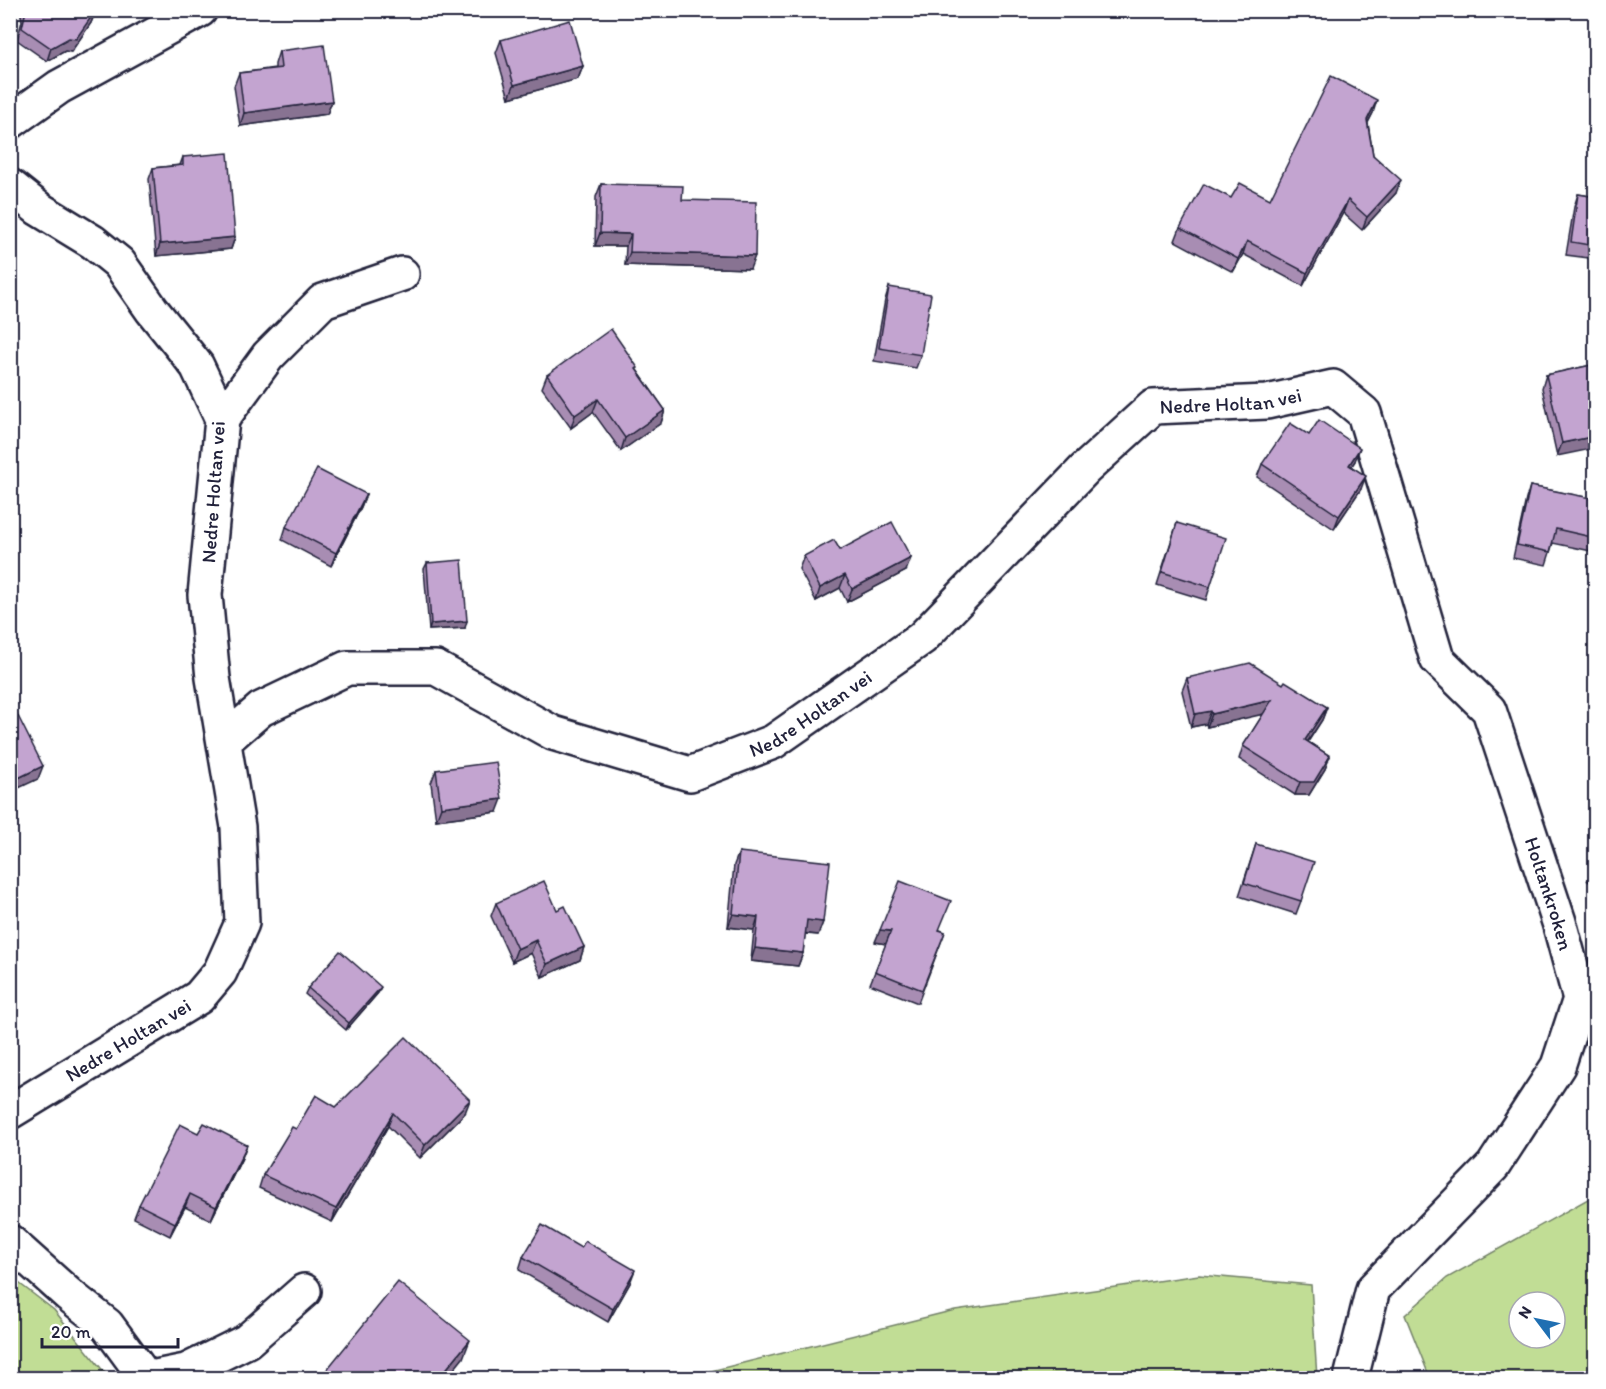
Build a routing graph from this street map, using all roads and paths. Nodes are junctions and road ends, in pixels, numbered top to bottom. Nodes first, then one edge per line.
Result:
1 (200, 10) edge
2 (10, 122) edge
3 (10, 186) edge
4 (402, 274) dead end
5 (1333, 387) joint
6 (222, 419) junction
7 (225, 740) junction
8 (10, 1112) edge
9 (10, 1242) edge
10 (304, 1291) dead end
11 (146, 1378) edge
12 (151, 1378) edge
13 (1351, 1378) edge

1 - 2 street
3 - 6 street, Nedre Holtan vei
4 - 6 street
5 - 7 street, Nedre Holtan vei
5 - 13 street, Holtankroken
6 - 7 street, Nedre Holtan vei
7 - 8 street, Nedre Holtan vei
9 - 11 street
10 - 12 street

